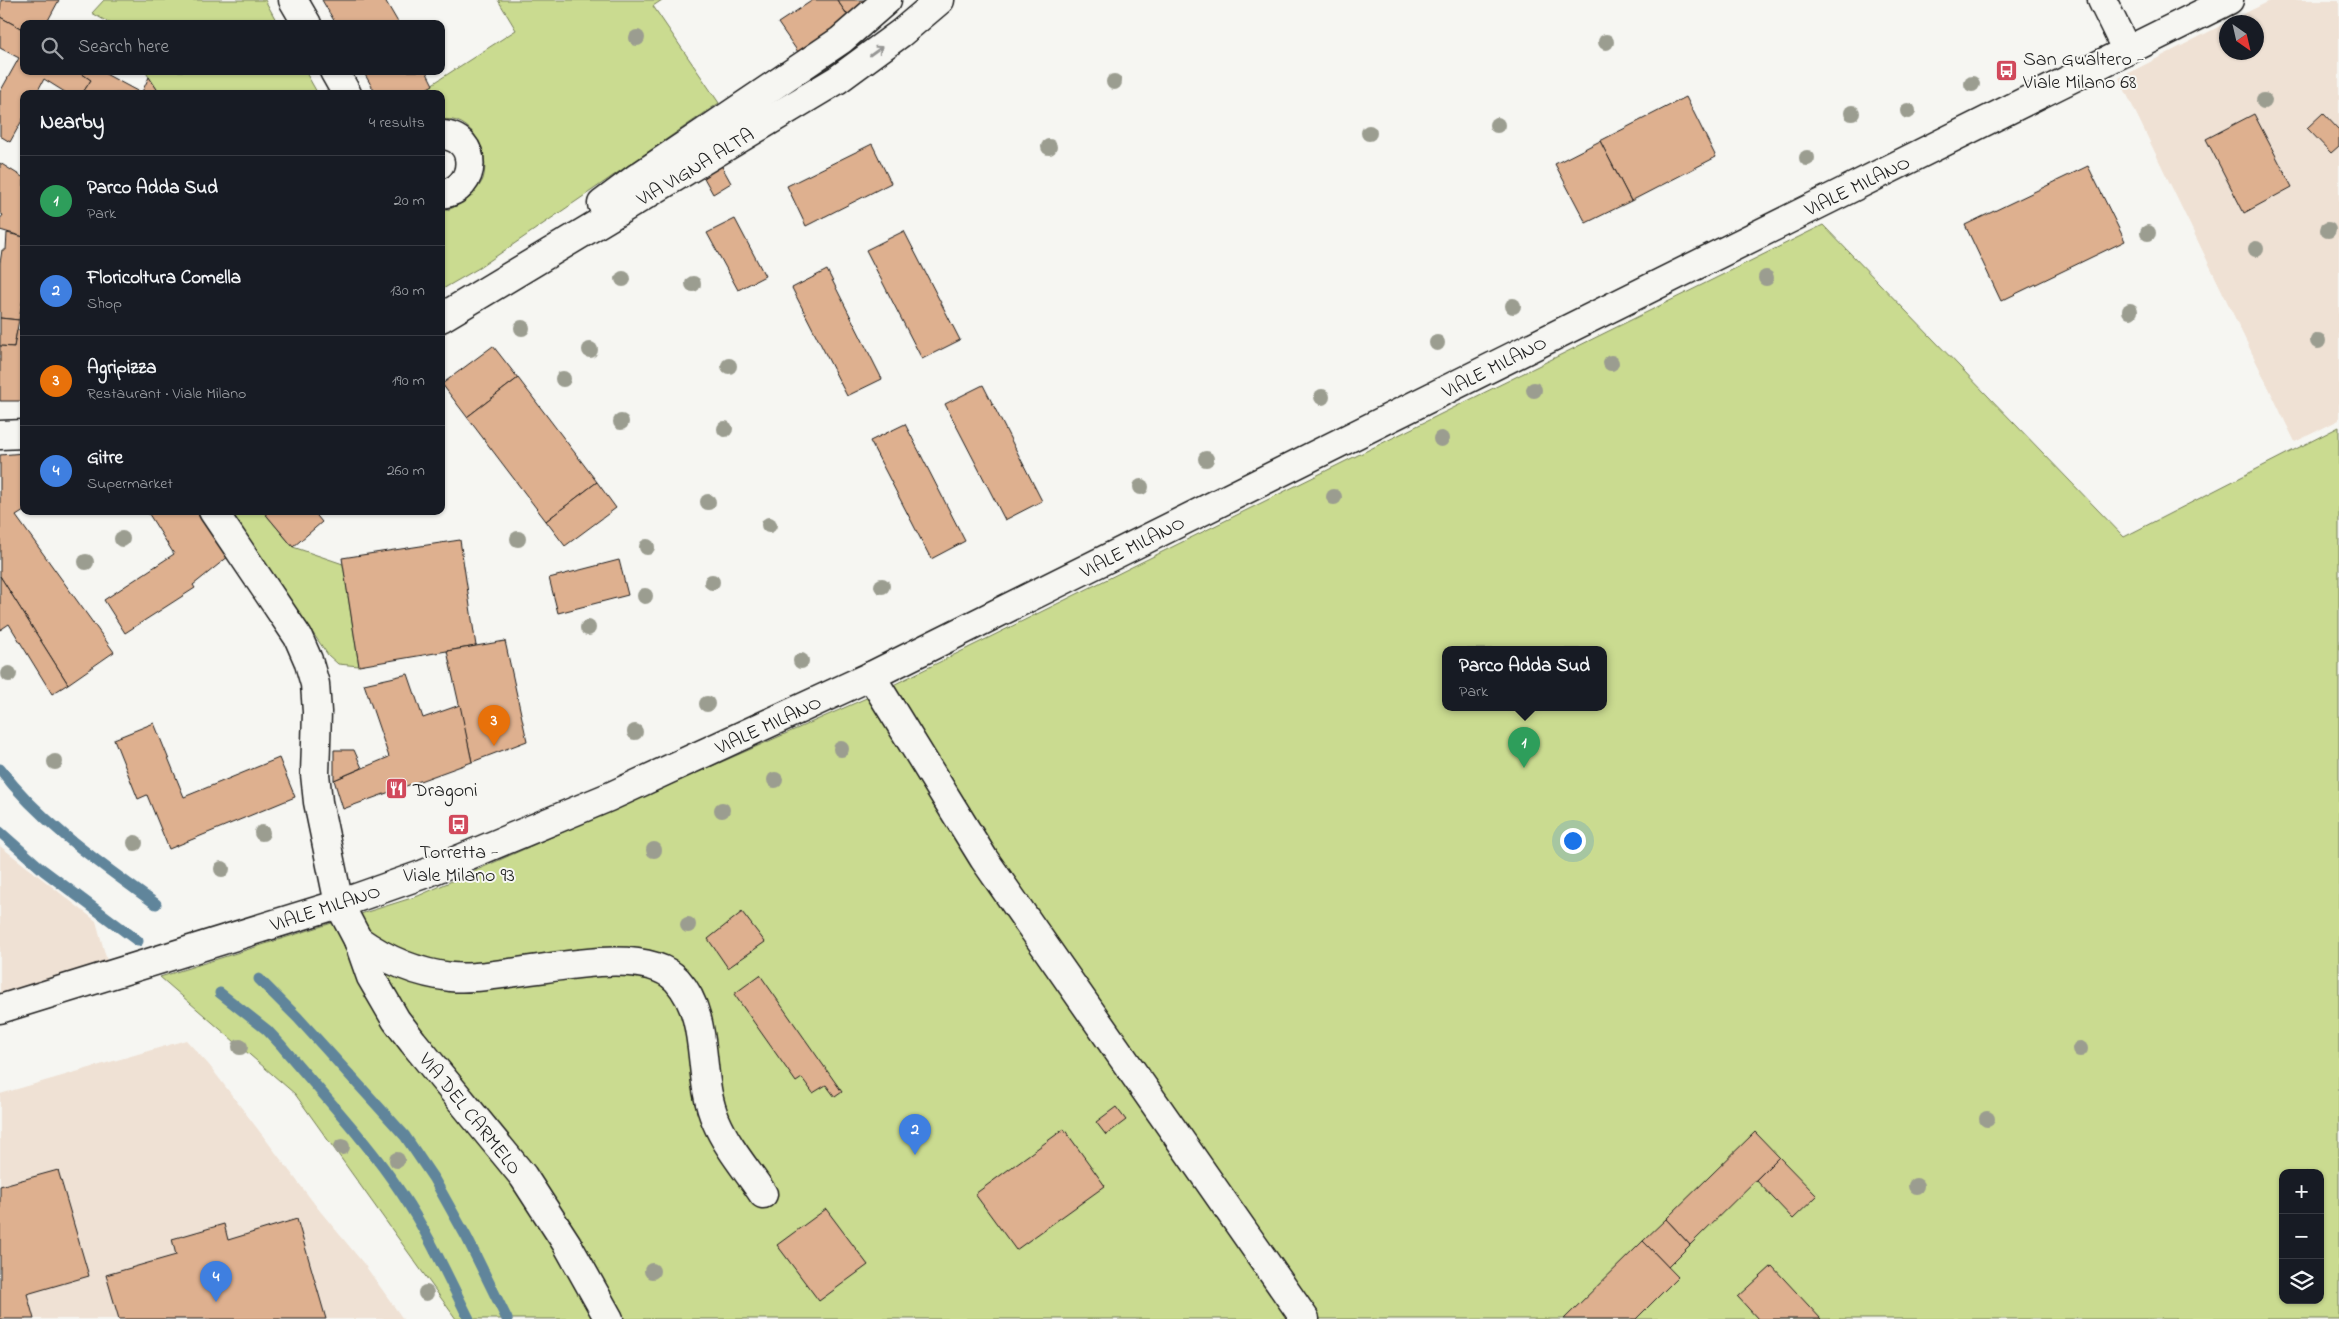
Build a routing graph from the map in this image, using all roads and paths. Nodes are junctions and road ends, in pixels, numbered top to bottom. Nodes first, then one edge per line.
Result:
1 (293, 0) edge
2 (888, 0) edge
3 (940, 0) edge
4 (2102, 0) edge
5 (2229, 0) edge
6 (305, 20) edge
7 (2127, 51) junction
8 (336, 75) edge
9 (345, 90) edge
10 (445, 136) edge
11 (445, 193) edge
12 (499, 284) junction
13 (445, 316) edge
14 (20, 434) edge
15 (0, 435) edge
16 (216, 515) edge
17 (871, 676) junction
18 (339, 904) junction
19 (358, 940) junction
20 (0, 1009) edge
21 (763, 1194) dead end
22 (609, 1319) edge
23 (1305, 1319) edge

1 - 6 street
2 - 12 street
12 -> 3 street, VIA VIGNA ALTA
4 - 7 street
5 - 7 street, VIALE MILANO
7 - 17 street, VIALE MILANO
8 - 9 street
10 - 11 street
12 - 13 street, VIA VIGNA ALTA
14 - 15 street
16 - 18 street, VIA DEL CARMELO
17 - 18 street, VIALE MILANO
17 - 23 street
18 - 19 street, VIA DEL CARMELO
18 - 20 street, VIALE MILANO
19 - 21 street
19 - 22 street, VIA DEL CARMELO

